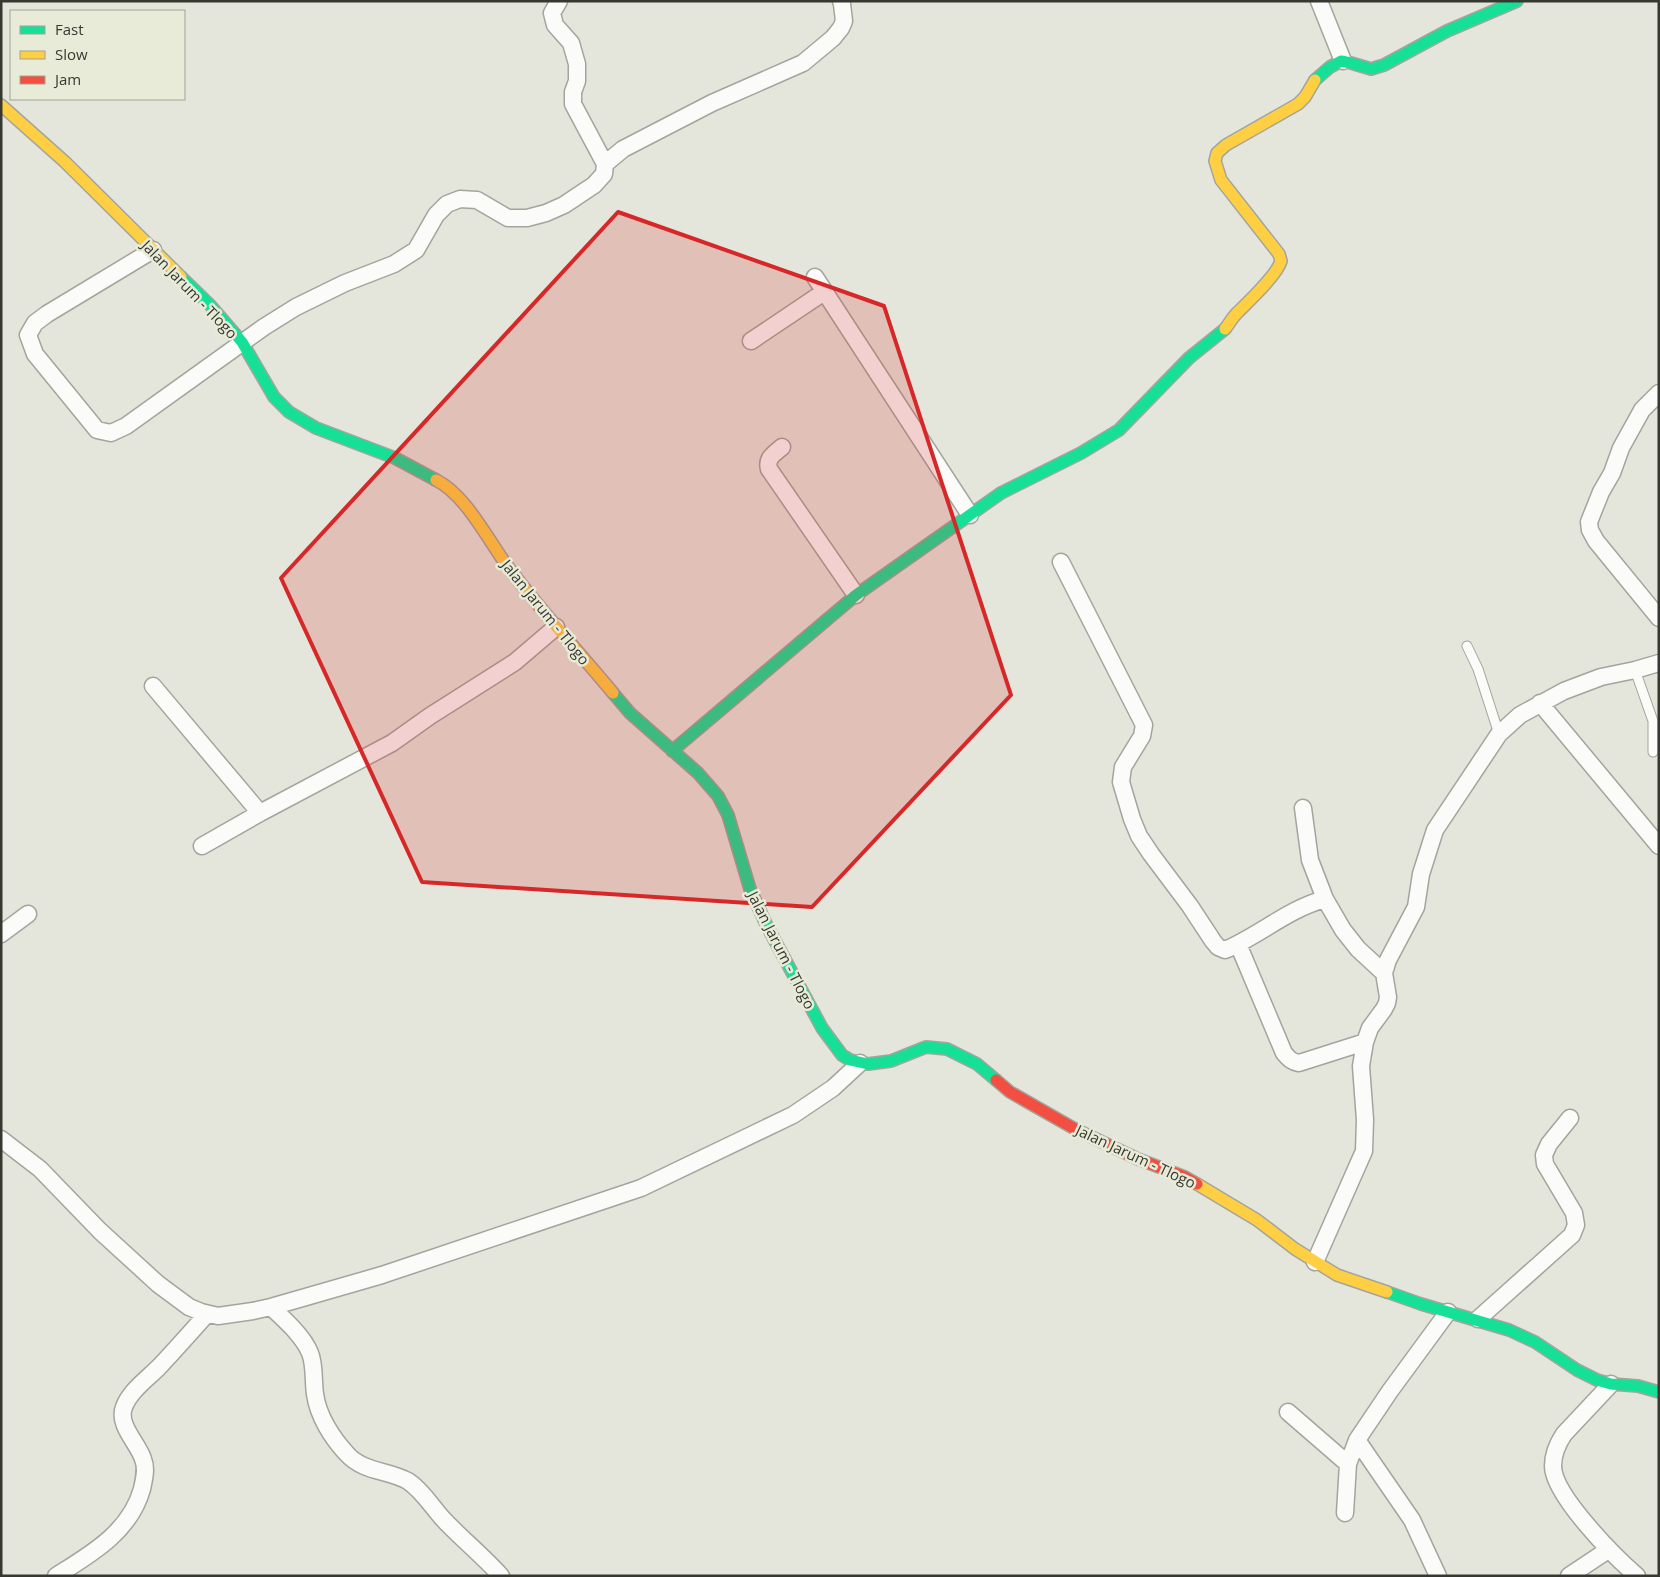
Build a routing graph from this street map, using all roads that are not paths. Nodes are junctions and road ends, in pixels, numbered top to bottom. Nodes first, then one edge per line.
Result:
1 (559, 1) edge
2 (841, 1) edge
3 (1319, 1) edge
4 (1517, 1) edge
5 (1343, 61) junction
6 (1, 105) edge
7 (606, 164) junction
8 (153, 250) junction
9 (815, 277) dead end
10 (824, 292) junction
11 (242, 342) junction
12 (751, 342) dead end
13 (1659, 393) edge
14 (782, 447) dead end
15 (970, 515) junction
16 (1061, 562) dead end
17 (856, 595) junction
18 (1659, 618) edge
19 (556, 627) junction
20 (1467, 646) dead end
21 (1659, 663) edge
22 (1635, 670) junction
23 (153, 686) dead end
24 (1540, 703) junction
25 (1499, 734) junction
26 (672, 751) junction
27 (1653, 752) dead end
28 (1303, 808) dead end
29 (260, 813) junction
30 (202, 846) dead end
31 (1659, 846) edge
32 (1325, 899) junction
33 (28, 914) dead end
34 (1, 934) edge
35 (1238, 944) junction
36 (1384, 973) junction
37 (1365, 1042) junction
38 (860, 1063) junction
39 (1570, 1118) dead end
40 (1, 1139) edge
41 (1315, 1262) junction
42 (271, 1307) junction
43 (1448, 1312) junction
44 (207, 1314) junction
45 (1478, 1320) junction
46 (1611, 1384) junction
47 (1659, 1392) edge
48 (1288, 1412) dead end
49 (1357, 1440) junction
50 (1348, 1464) junction
51 (1345, 1512) dead end
52 (1608, 1550) junction
53 (56, 1576) edge
54 (501, 1576) edge
55 (1438, 1576) edge
56 (1569, 1576) edge
57 (1636, 1576) edge

1 - 7 street
2 - 7 street
3 - 5 street
4 - 5 street
5 - 15 street
6 - 8 street, Jalan Jarum - Tlogo
7 - 11 street
8 - 11 street, Jalan Jarum - Tlogo
8 - 11 street
9 - 10 street
10 - 12 street
10 - 15 street
11 - 19 street, Jalan Jarum - Tlogo
13 - 18 street
14 - 17 street
15 - 17 street
16 - 35 street
17 - 26 street
19 - 26 street, Jalan Jarum - Tlogo
19 - 29 street
20 - 25 lane
21 - 22 street
22 - 24 street
22 - 27 lane
23 - 29 street
24 - 25 street
24 - 31 street
25 - 36 street
26 - 38 street, Jalan Jarum - Tlogo
28 - 32 street
29 - 30 street
32 - 35 street
32 - 36 street
33 - 34 street
35 - 37 street
36 - 37 street
37 - 41 street
38 - 41 street, Jalan Jarum - Tlogo
38 - 42 street
39 - 45 street
40 - 44 street
41 - 43 street, Jalan Jarum - Tlogo
42 - 44 street
42 - 54 street
43 - 45 street, Jalan Jarum - Tlogo
43 - 49 street
44 - 53 street
45 - 46 street, Jalan Jarum - Tlogo
46 - 47 street, Jalan Jarum - Tlogo
46 - 52 street
48 - 50 street
49 - 50 street
49 - 55 street
50 - 51 street
52 - 56 street
52 - 57 street

